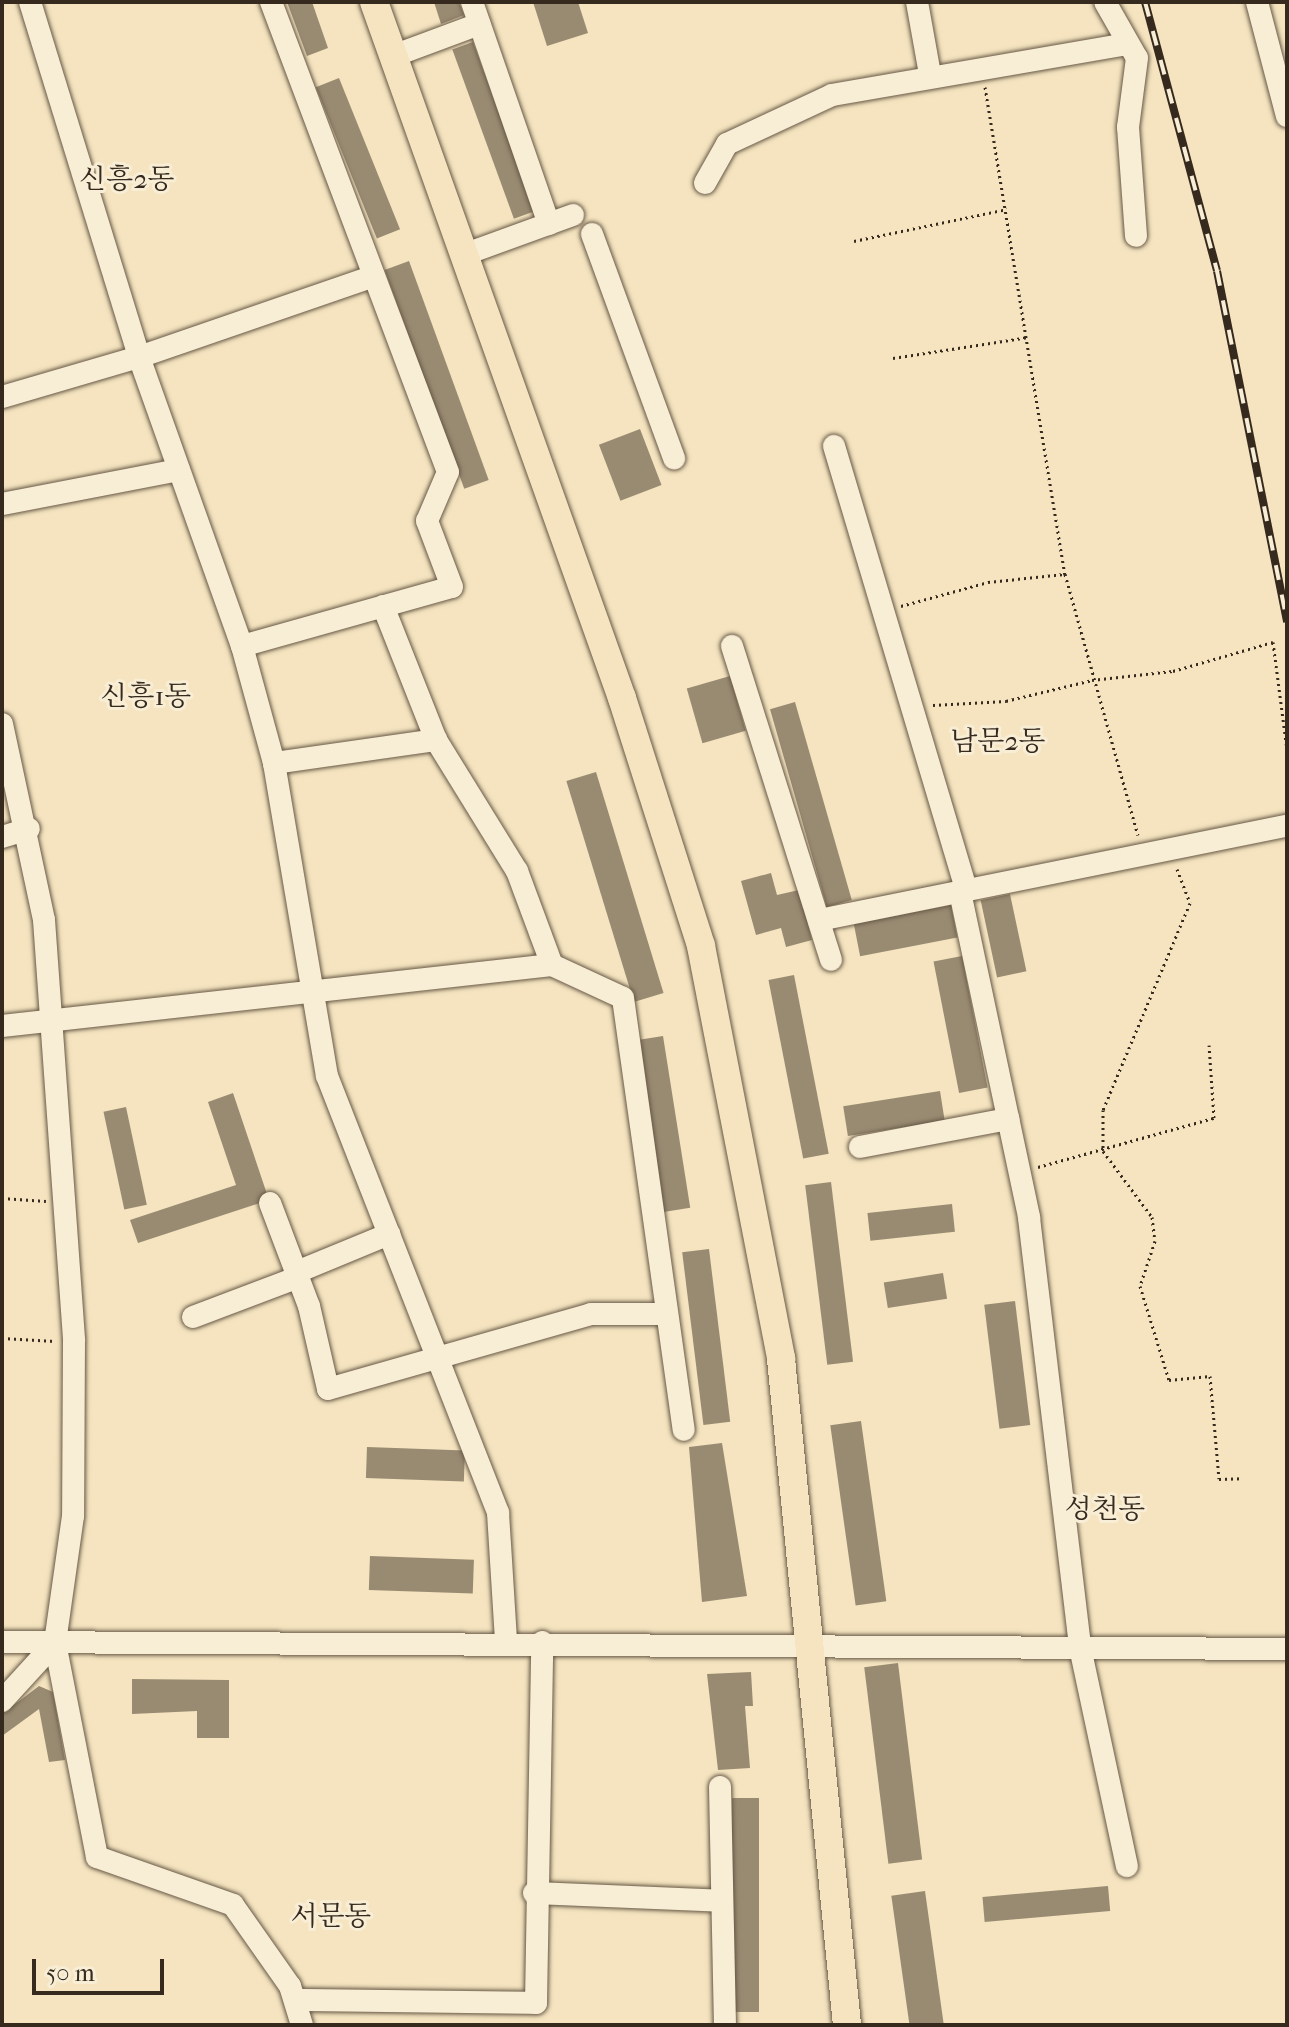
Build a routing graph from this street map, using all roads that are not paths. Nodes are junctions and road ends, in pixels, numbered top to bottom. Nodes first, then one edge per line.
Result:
1 (30, 2) edge
2 (271, 2) edge
3 (374, 2) edge
4 (472, 2) edge
5 (917, 2) edge
6 (1105, 2) edge
7 (1257, 2) edge
8 (479, 24) junction
9 (1126, 44) junction
10 (393, 56) junction
11 (930, 74) junction
12 (1287, 116) edge
13 (705, 183) dead end
14 (573, 215) dead end
15 (549, 224) junction
16 (592, 234) dead end
17 (1136, 236) dead end
18 (463, 255) junction
19 (371, 277) junction
20 (139, 357) junction
21 (2, 397) edge
22 (834, 446) dead end
23 (674, 458) dead end
24 (179, 470) junction
25 (2, 504) edge
26 (383, 606) junction
27 (242, 646) junction
28 (732, 646) dead end
29 (2, 724) edge
30 (436, 740) junction
31 (274, 763) junction
32 (1287, 826) edge
33 (29, 829) junction
34 (2, 837) edge
35 (963, 891) junction
36 (819, 920) junction
37 (831, 960) dead end
38 (552, 965) junction
39 (311, 997) junction
40 (2, 1026) edge
41 (52, 1026) junction
42 (1008, 1119) junction
43 (860, 1147) dead end
44 (270, 1203) dead end
45 (389, 1234) junction
46 (298, 1275) junction
47 (667, 1314) junction
48 (193, 1317) dead end
49 (443, 1361) junction
50 (684, 1430) dead end
51 (506, 1641) junction
52 (2, 1642) edge
53 (542, 1642) junction
54 (55, 1643) junction
55 (806, 1643) junction
56 (1287, 1649) edge
57 (1081, 1652) junction
58 (2, 1701) edge
59 (720, 1787) dead end
60 (1127, 1866) dead end
61 (534, 1893) junction
62 (722, 1901) junction
63 (296, 2000) junction
64 (302, 2025) edge
65 (725, 2025) edge
66 (847, 2025) edge

1 - 20 street
2 - 19 street
3 - 10 main road
4 - 8 street
5 - 11 street
6 - 9 street
7 - 12 street
8 - 10 street
8 - 15 street
9 - 11 street
9 - 17 street
10 - 18 main road
11 - 13 street
14 - 15 street
15 - 18 street
16 - 23 street
18 - 55 main road
19 - 20 street
19 - 26 street
20 - 21 street
20 - 24 street
22 - 35 street
24 - 25 street
24 - 27 street
26 - 27 street
26 - 30 street
27 - 31 street
28 - 36 street
29 - 33 street
30 - 31 street
30 - 38 street
31 - 39 street
32 - 35 street
33 - 34 street
33 - 41 street
35 - 36 street
35 - 42 street
36 - 37 street
38 - 39 street
38 - 47 street
39 - 41 street
39 - 45 street
40 - 41 street
41 - 54 street
42 - 43 street
42 - 57 street
44 - 46 street
45 - 46 street
45 - 49 street
46 - 48 street
46 - 49 street
47 - 49 street
47 - 50 street
49 - 51 street
51 - 53 street
51 - 54 street
52 - 54 street
53 - 55 street
53 - 61 street
54 - 58 street
54 - 63 street
55 - 57 street
55 - 66 main road
56 - 57 street
57 - 60 street
59 - 62 street
61 - 62 street
61 - 63 street
62 - 65 street
63 - 64 street

